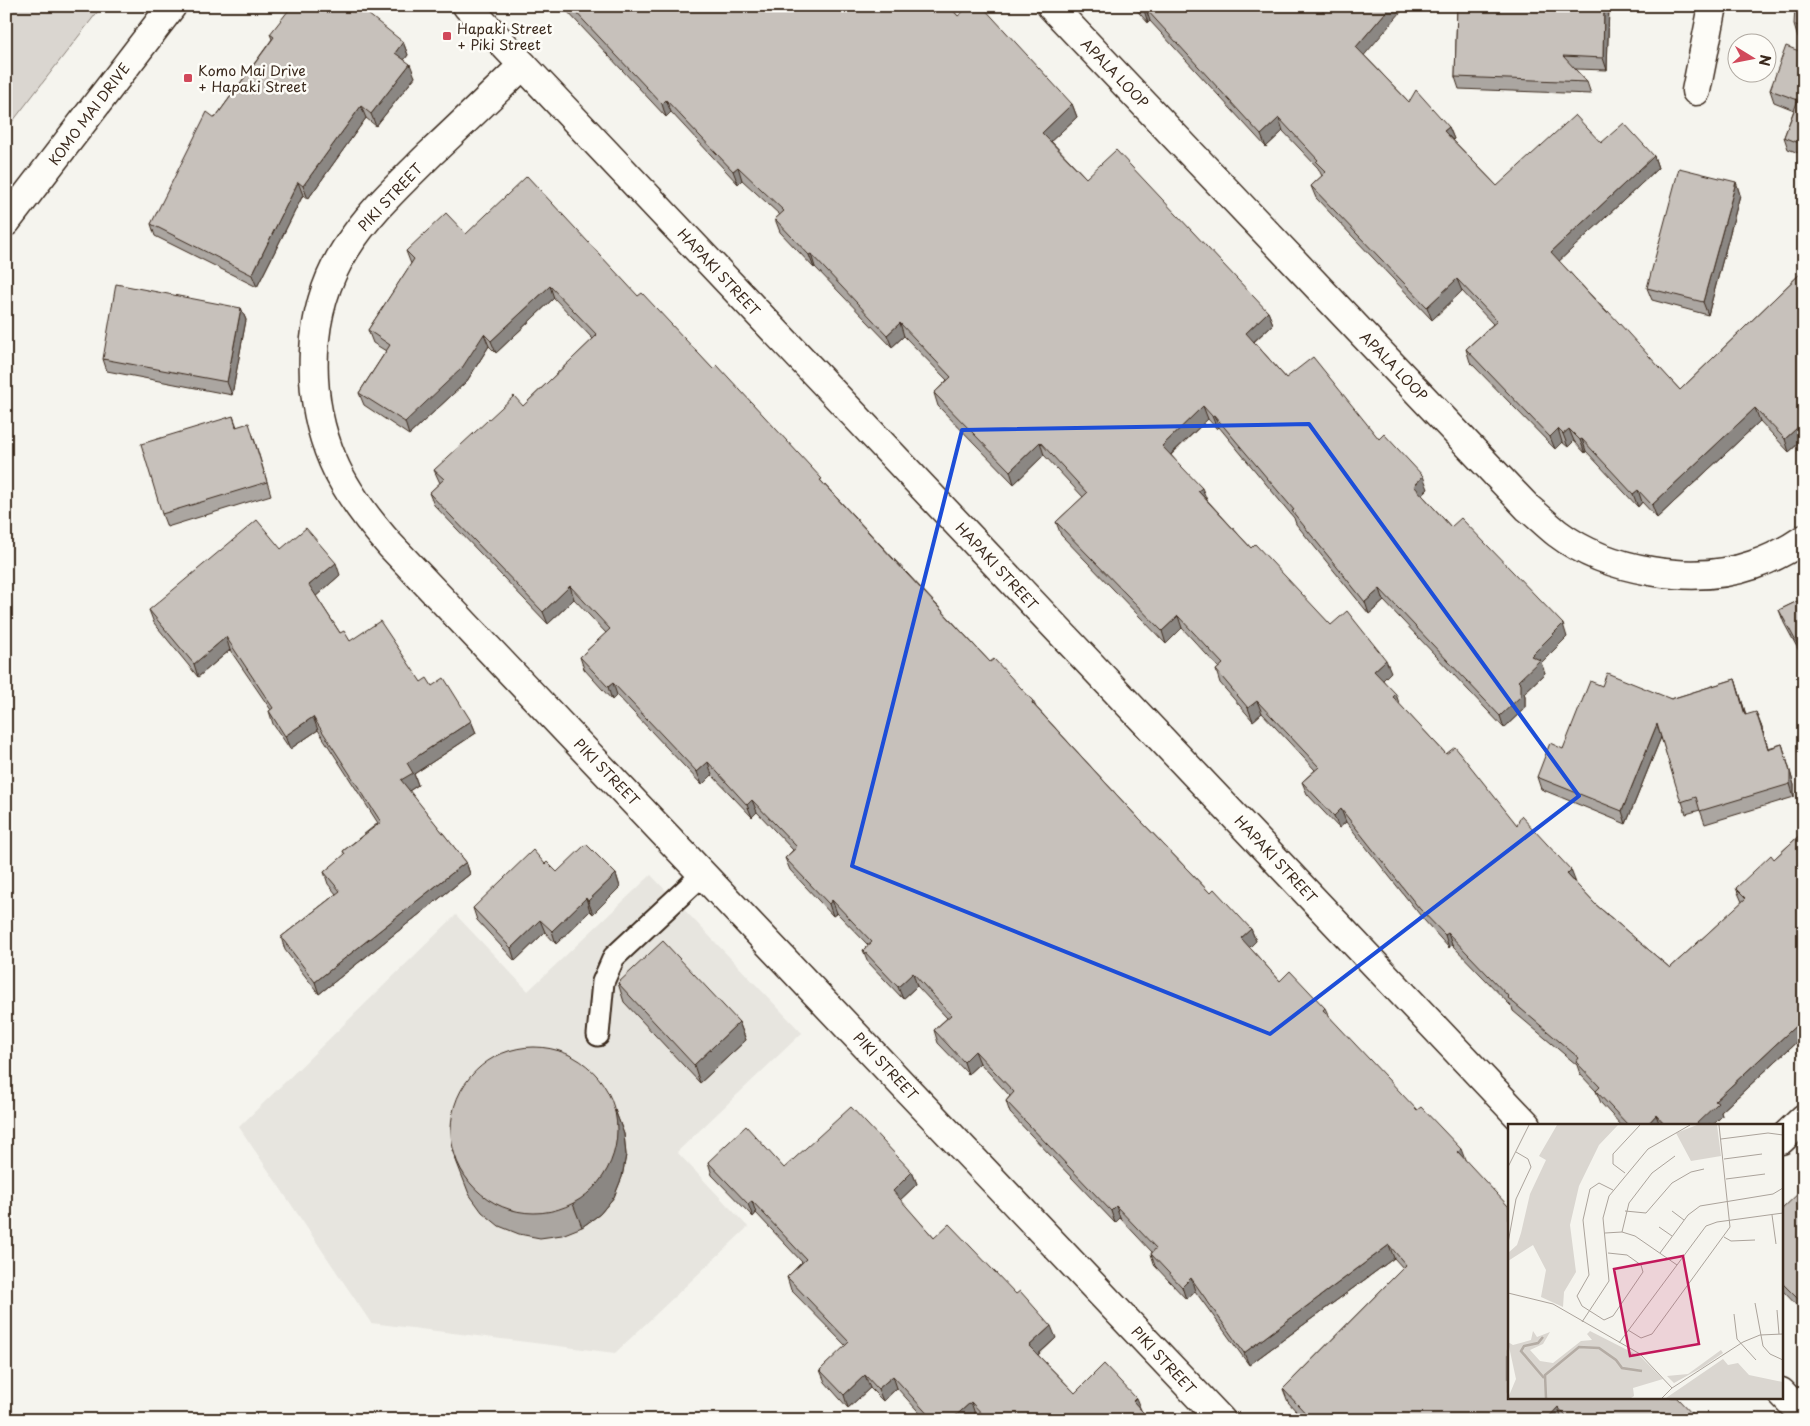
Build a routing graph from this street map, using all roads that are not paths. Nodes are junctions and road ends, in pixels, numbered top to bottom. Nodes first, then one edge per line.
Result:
1 (172, 6) edge
2 (467, 6) edge
3 (1052, 6) edge
4 (1713, 6) edge
5 (523, 66) junction
6 (1696, 91) dead end
7 (6, 222) edge
8 (1804, 539) edge
9 (703, 874) junction
10 (598, 1035) dead end
11 (1804, 1118) edge
12 (1526, 1124) edge
13 (1782, 1139) edge
14 (1782, 1393) edge
15 (1804, 1416) edge
16 (1221, 1420) edge

1 - 7 street, KOMO MAI DRIVE
2 - 5 street, HAPAKI STREET
3 - 8 street, APALA LOOP
4 - 6 street
5 - 9 street, PIKI STREET
5 - 12 street, HAPAKI STREET
9 - 10 lane
9 - 16 street, PIKI STREET
11 - 13 street
14 - 15 street

